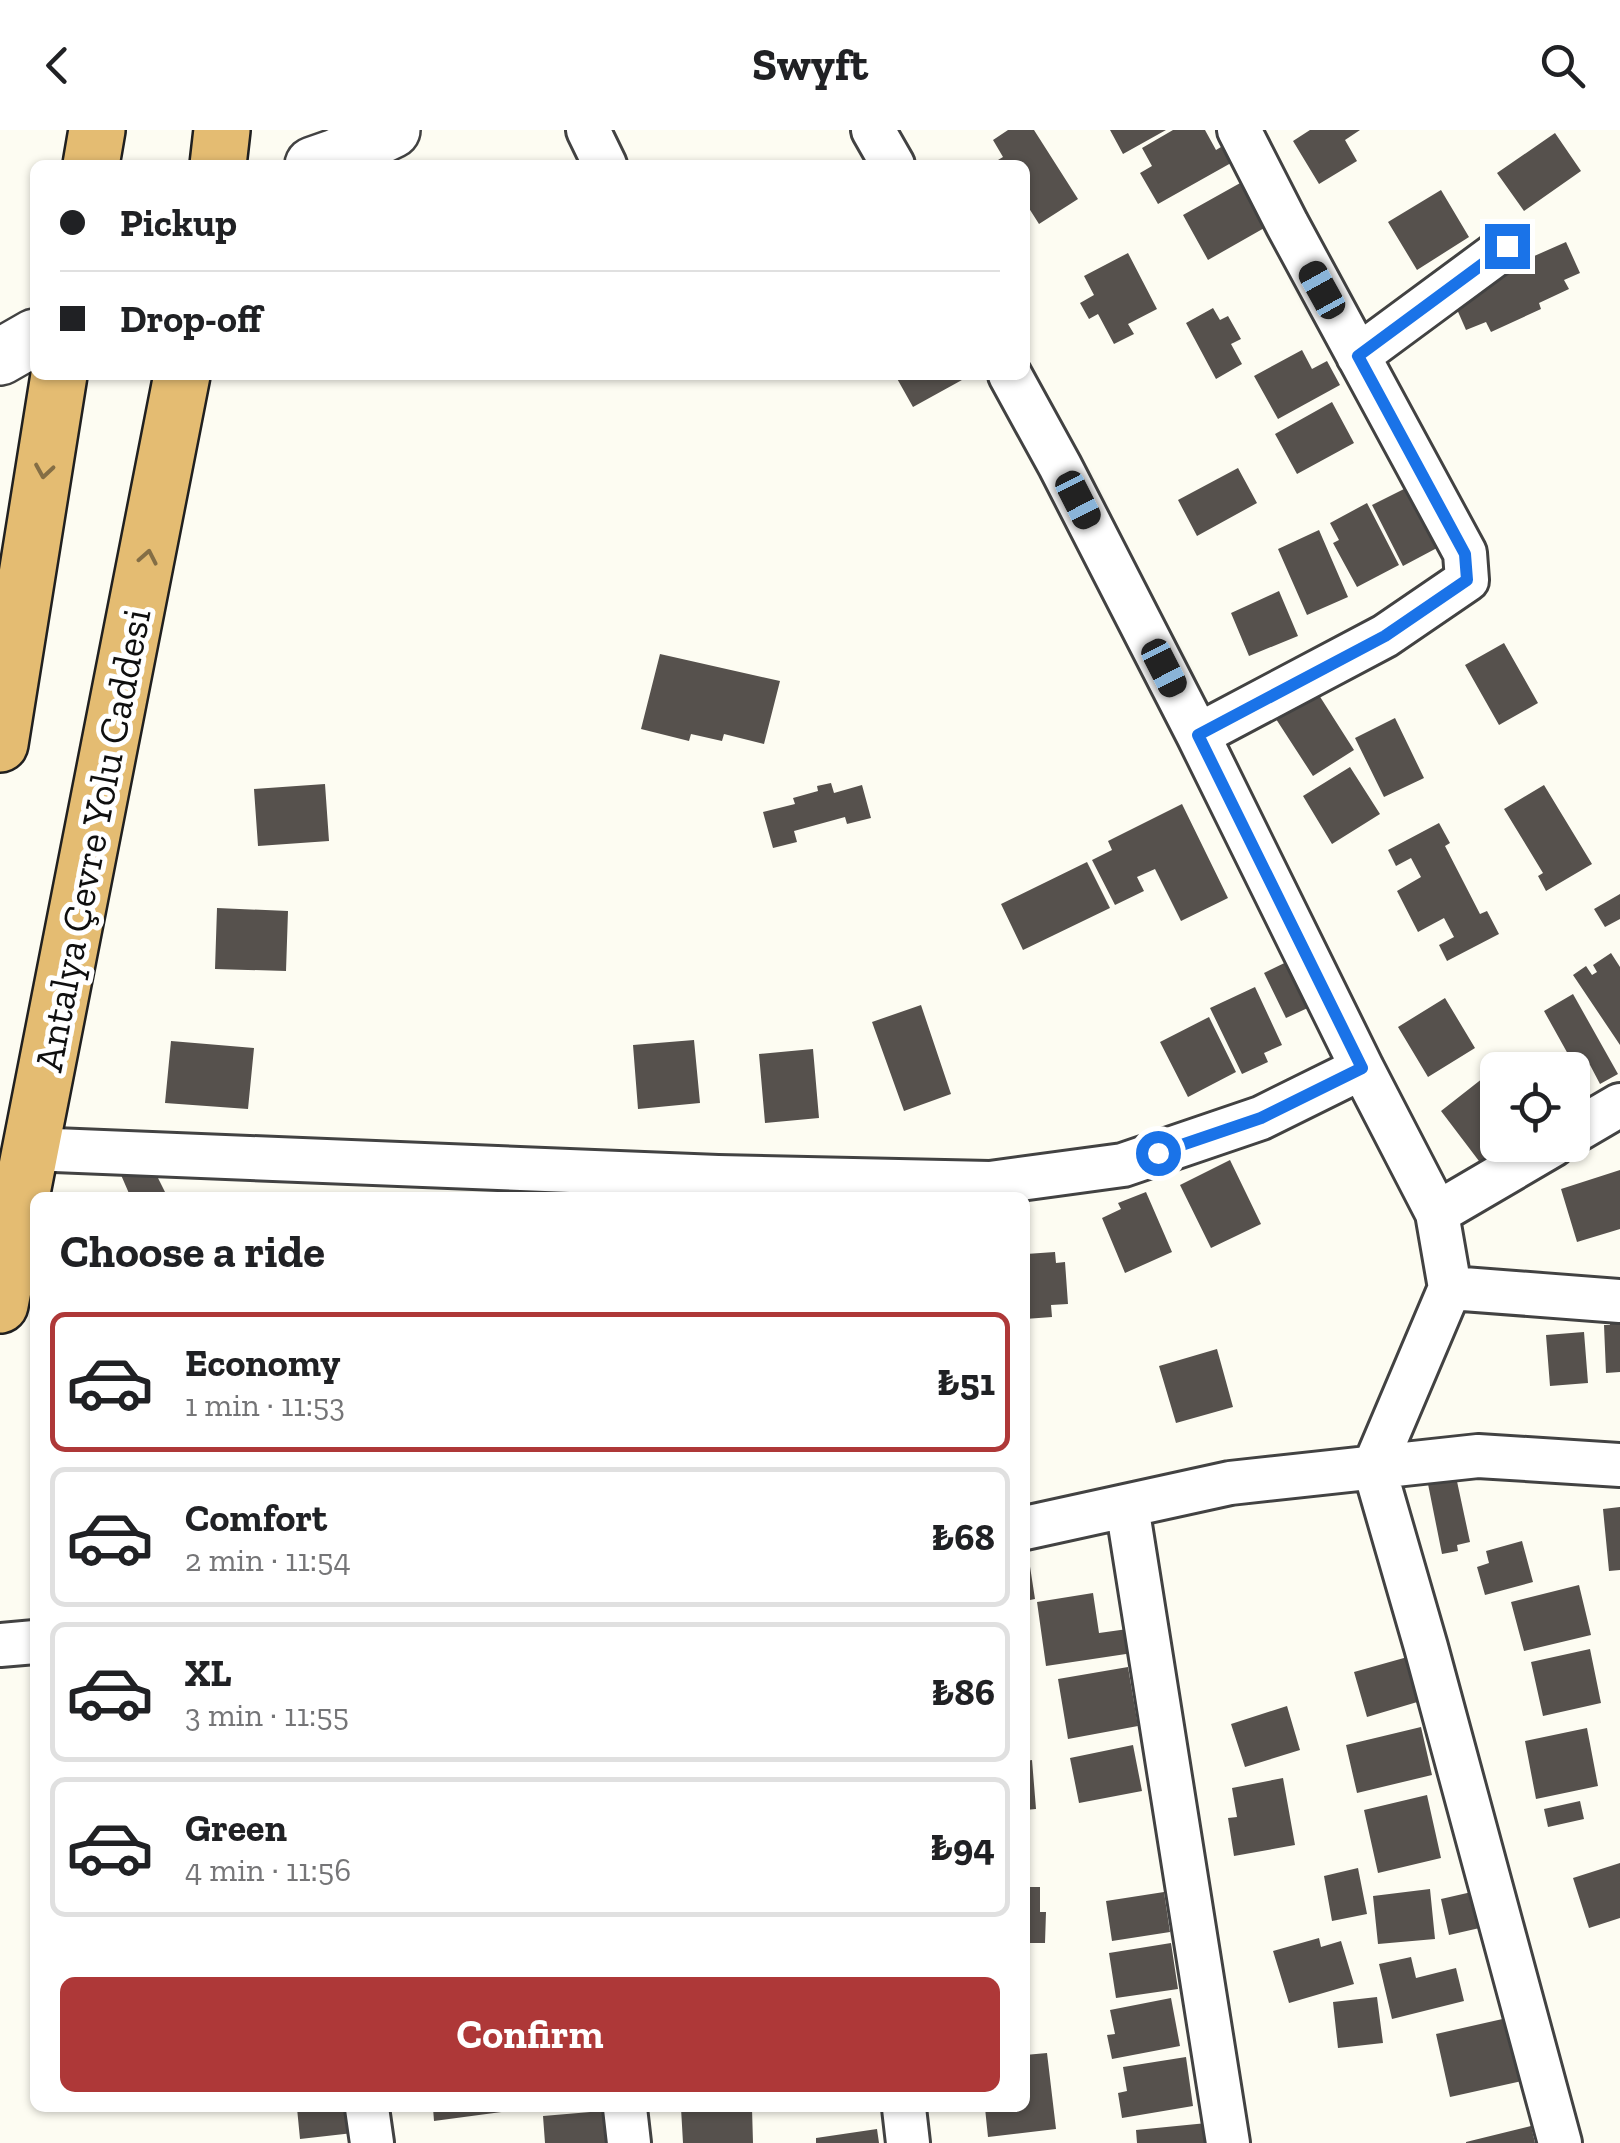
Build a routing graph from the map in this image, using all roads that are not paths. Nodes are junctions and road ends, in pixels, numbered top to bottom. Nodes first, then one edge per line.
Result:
1 (97, 130) edge
2 (222, 130) edge
3 (392, 130) edge
4 (588, 130) edge
5 (873, 130) edge
6 (1239, 130) edge
7 (93, 160) edge
8 (219, 160) edge
9 (327, 160) edge
10 (603, 160) edge
11 (890, 160) edge
12 (1507, 246) dead end
13 (30, 340) edge
14 (1358, 356) junction
15 (0, 357) edge
16 (58, 380) edge
17 (181, 380) edge
18 (1013, 380) edge
19 (1198, 735) junction
20 (0, 744) edge
21 (1362, 1068) junction
22 (1620, 1105) edge
23 (1590, 1122) edge
24 (30, 1149) junction
25 (1524, 1162) edge
26 (1437, 1214) junction
27 (1450, 1288) junction
28 (1620, 1301) edge
29 (0, 1305) edge
30 (1620, 1465) edge
31 (1374, 1468) junction
32 (1127, 1506) junction
33 (1030, 1527) edge
34 (30, 1642) edge
35 (0, 1645) edge
36 (367, 2112) edge
37 (625, 2112) edge
38 (904, 2112) edge
39 (372, 2143) edge
40 (629, 2143) edge
41 (908, 2143) edge
42 (1228, 2143) edge
43 (1560, 2143) edge

1 - 7 highway
2 - 8 highway
3 - 9 street
4 - 10 street
5 - 11 street
6 - 14 street
12 - 14 street
13 - 15 street
14 - 19 street
16 -> 20 highway
24 -> 17 highway, Antalya Çevre Yolu Caddesi
18 - 19 street
19 - 21 street
21 - 24 street
21 - 26 street
22 - 23 street
24 - 29 highway, Antalya Çevre Yolu Caddesi
25 - 26 street
26 - 27 street
27 - 28 street
27 - 31 street
30 - 31 street
31 - 32 street
31 - 43 street
32 - 33 street
32 - 42 street
34 - 35 street
36 - 39 street
37 - 40 street
38 - 41 street

